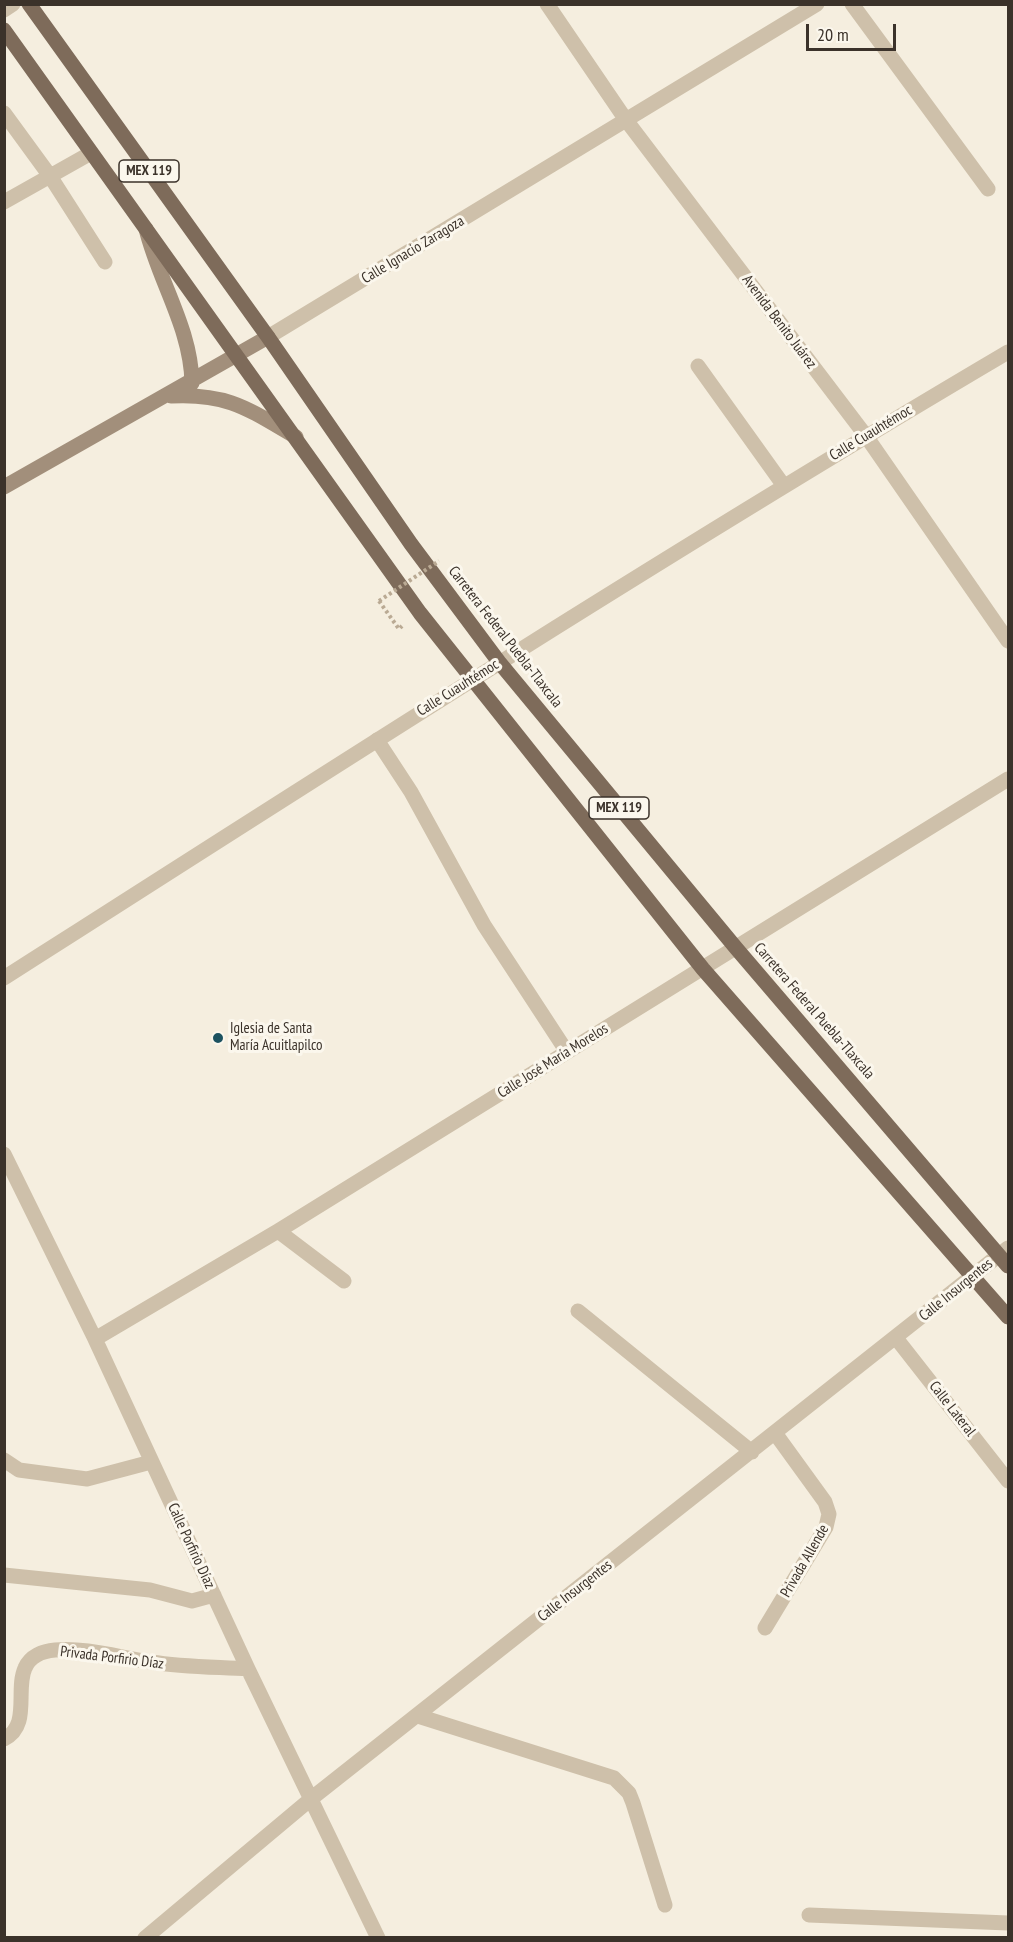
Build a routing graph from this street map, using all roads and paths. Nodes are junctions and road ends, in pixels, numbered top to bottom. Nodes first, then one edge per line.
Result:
1 (13, 4) edge
2 (29, 4) edge
3 (547, 4) edge
4 (817, 4) edge
5 (852, 4) edge
6 (4, 10) edge
7 (4, 30) edge
8 (4, 113) edge
9 (626, 120) junction
10 (91, 153) junction
11 (50, 176) junction
12 (988, 189) dead end
13 (4, 202) edge
14 (146, 226) junction
15 (105, 262) dead end
16 (268, 337) junction
17 (1008, 352) edge
18 (237, 356) junction
19 (698, 366) dead end
20 (192, 383) junction
21 (168, 396) junction
22 (866, 436) junction
23 (296, 437) junction
24 (784, 486) junction
25 (4, 487) edge
26 (439, 561) dead end
27 (399, 628) dead end
28 (1008, 641) edge
29 (499, 662) junction
30 (470, 679) junction
31 (377, 740) junction
32 (1008, 779) edge
33 (735, 948) junction
34 (703, 969) junction
35 (4, 978) edge
36 (567, 1053) junction
37 (4, 1155) edge
38 (278, 1231) junction
39 (1006, 1257) edge
40 (974, 1276) junction
41 (344, 1281) dead end
42 (578, 1311) dead end
43 (1008, 1317) edge
44 (896, 1338) junction
45 (95, 1339) junction
46 (775, 1433) junction
47 (752, 1452) junction
48 (4, 1460) edge
49 (151, 1462) junction
50 (1008, 1481) edge
51 (4, 1575) edge
52 (214, 1595) junction
53 (765, 1628) dead end
54 (248, 1669) junction
55 (418, 1716) junction
56 (4, 1739) edge
57 (312, 1798) junction
58 (665, 1905) dead end
59 (809, 1915) dead end
60 (1008, 1923) edge
61 (145, 1938) edge
62 (378, 1938) edge

1 - 6 street
2 - 16 main road, Carretera Federal Puebla-Tlaxcala / MEX 119
3 - 9 street, Avenida Benito Juárez
4 - 9 street, Calle Ignacio Zaragoza
5 - 12 street
7 - 10 main road, MEX 119
8 - 11 street
9 - 16 street, Calle Ignacio Zaragoza
9 - 22 street, Avenida Benito Juárez
10 - 11 street
10 - 14 main road, MEX 119
11 - 13 street
11 - 15 street
14 - 18 main road, MEX 119
14 - 20 main road
16 - 18 main road, Calle Ignacio Zaragoza
16 - 29 main road, Carretera Federal Puebla-Tlaxcala / MEX 119
17 - 22 street, Calle Cuauhtémoc
18 - 20 main road, Calle Ignacio Zaragoza
18 - 23 main road, MEX 119
19 - 24 street
20 - 21 main road, Calle Ignacio Zaragoza
21 - 23 main road
21 - 25 main road, Calle Ignacio Zaragoza
22 - 24 street, Calle Cuauhtémoc
22 - 28 street, Avenida Benito Juárez
23 - 30 main road, MEX 119
24 - 29 street, Calle Cuauhtémoc
26 - 27 path, bridge
29 - 30 street, Calle Cuauhtémoc
29 - 33 main road, Carretera Federal Puebla-Tlaxcala / MEX 119
30 - 31 street, Calle Cuauhtémoc
30 - 34 main road, MEX 119
31 - 35 street, Calle Cuauhtémoc
31 - 36 street
32 - 33 street, Calle José María Morelos
33 - 34 street, Calle José María Morelos
33 - 39 main road, Carretera Federal Puebla-Tlaxcala / MEX 119
34 - 36 street, Calle José María Morelos
34 - 40 main road, MEX 119
36 - 38 street, Calle José María Morelos
37 - 45 street, Calle Porfirio Díaz
38 - 41 street
38 - 45 street, Calle José María Morelos
39 - 40 street, Calle Insurgentes
40 - 43 main road, MEX 119
40 - 44 street, Calle Insurgentes
42 - 47 street
44 - 46 street, Calle Insurgentes
44 - 50 street, Calle Lateral
45 - 49 street, Calle Porfirio Díaz
46 - 47 street, Calle Insurgentes
46 - 53 street, Privada Allende
47 - 55 street, Calle Insurgentes
48 - 49 street
49 - 52 street, Calle Porfirio Díaz
51 - 52 street
52 - 54 street, Calle Porfirio Díaz
54 - 56 street, Privada Porfirio Díaz
54 - 57 street, Calle Porfirio Díaz
55 - 57 street, Calle Insurgentes
55 - 58 street
57 - 61 street, Calle Insurgentes
57 - 62 street, Calle Porfirio Díaz
59 - 60 street

